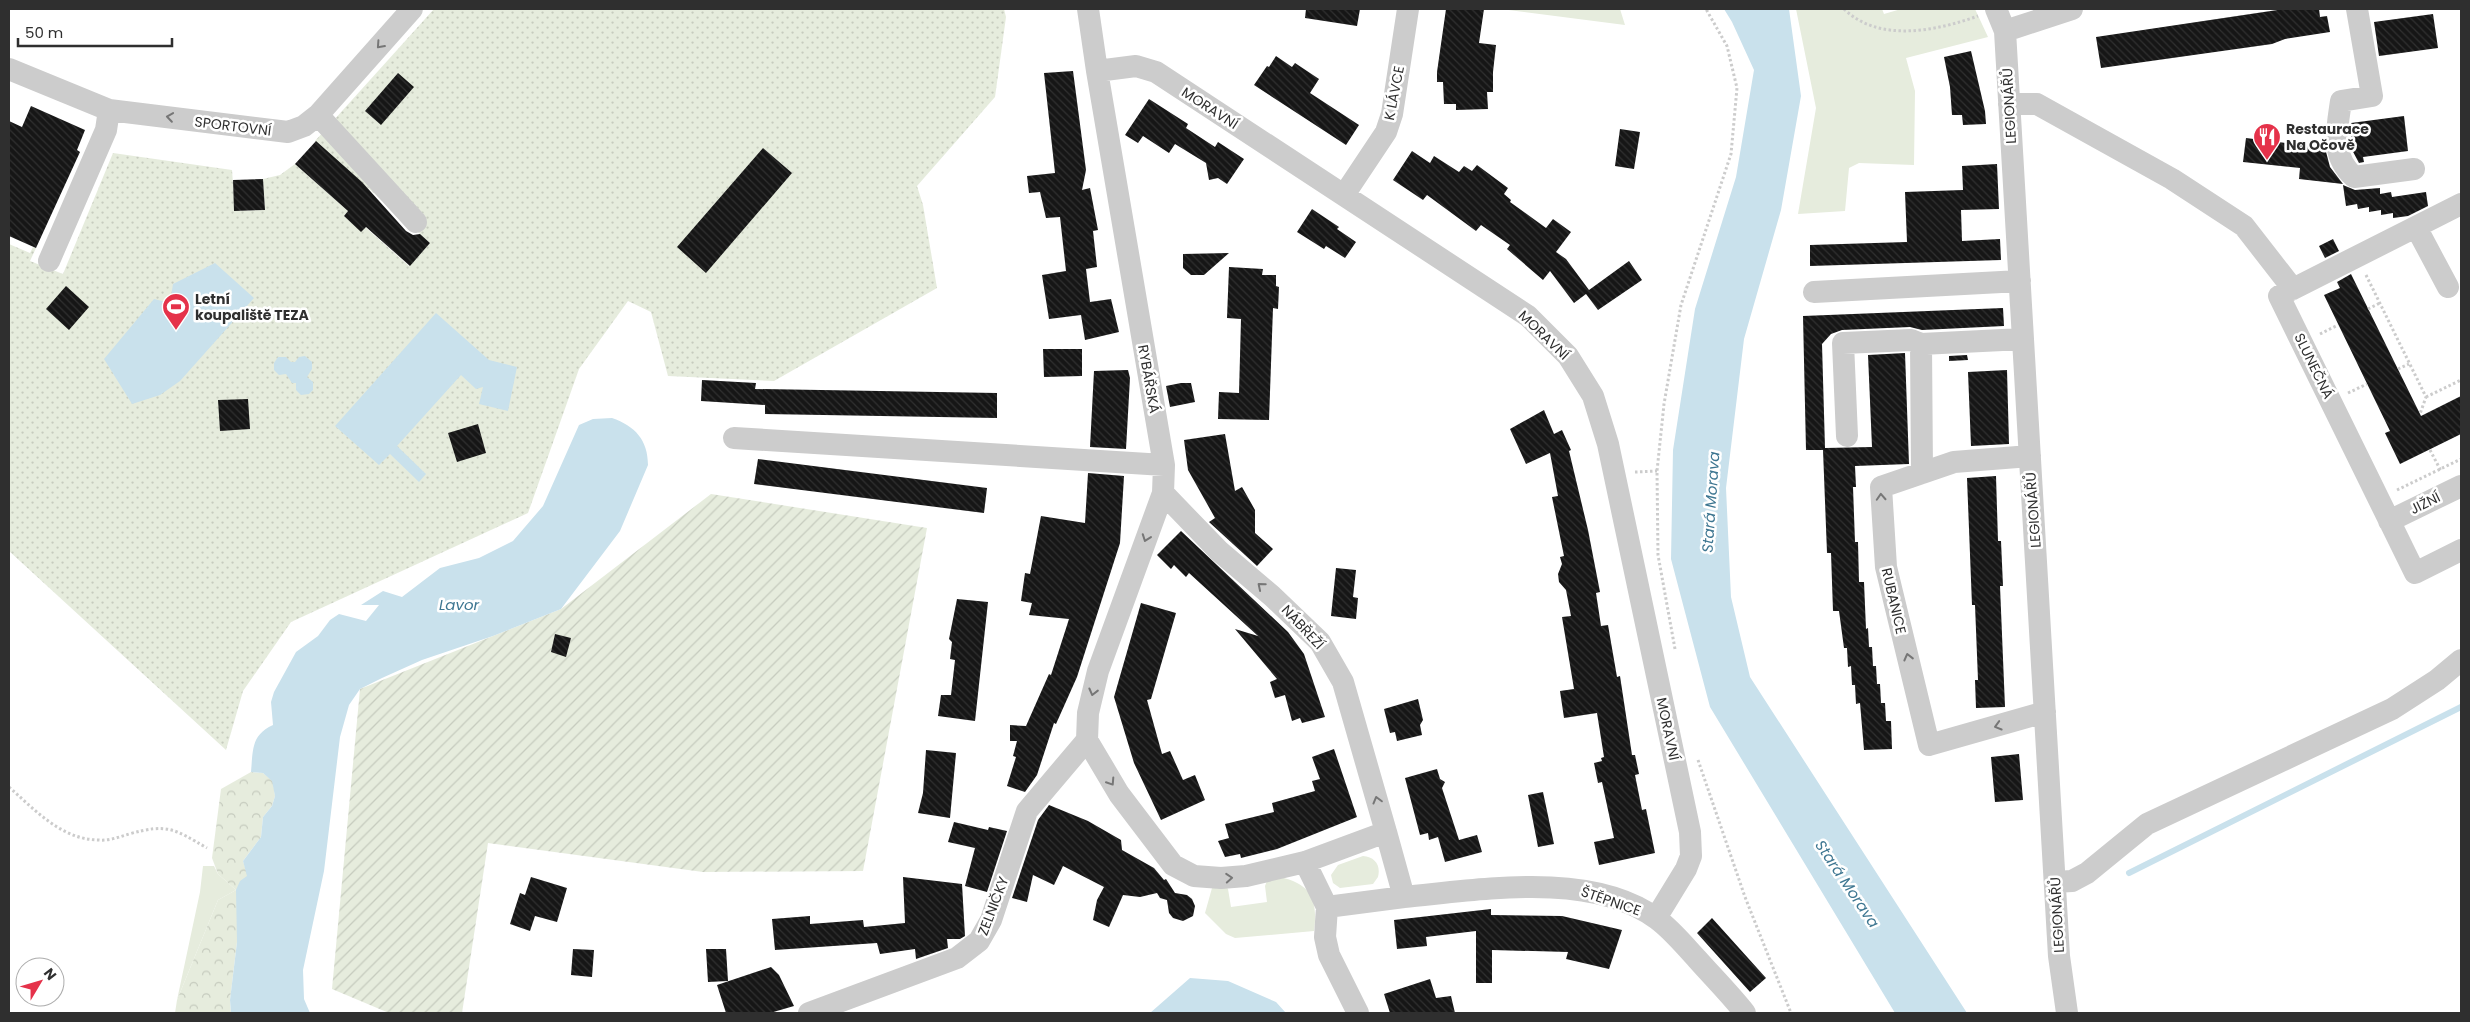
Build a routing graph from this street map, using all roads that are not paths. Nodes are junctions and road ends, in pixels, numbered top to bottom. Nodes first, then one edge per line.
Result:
1 (412, 9) edge
2 (1088, 9) edge
3 (1408, 9) edge
4 (1996, 9) edge
5 (2072, 9) edge
6 (2357, 9) edge
7 (2005, 31) junction
8 (9, 69) edge
9 (1097, 71) junction
10 (2009, 104) junction
11 (109, 110) junction
12 (318, 115) junction
13 (2414, 169) dead end
14 (1344, 195) junction
15 (2461, 204) edge
16 (416, 222) dead end
17 (2416, 227) junction
18 (49, 261) dead end
19 (2020, 281) junction
20 (2448, 287) dead end
21 (2293, 289) junction
22 (1814, 292) dead end
23 (2023, 339) junction
24 (1921, 344) junction
25 (1847, 436) dead end
26 (734, 438) dead end
27 (2030, 456) junction
28 (1164, 466) junction
29 (1922, 473) junction
30 (2461, 486) edge
31 (1163, 493) junction
32 (2389, 521) junction
33 (2461, 550) edge
34 (2461, 660) edge
35 (2045, 712) junction
36 (1087, 740) junction
37 (1386, 832) junction
38 (1305, 862) junction
39 (2055, 882) junction
40 (1404, 897) junction
41 (1327, 907) junction
42 (1656, 918) junction
43 (809, 1013) edge
44 (1358, 1013) edge
45 (1745, 1013) edge
46 (2067, 1013) edge

1 -> 12 street, SPORTOVNÍ
2 - 9 street, RYBÁŘSKÁ
3 - 14 street, K LÁVCE
4 - 7 street, LEGIONÁŘŮ
5 - 7 street
6 - 13 street
7 - 10 street, LEGIONÁŘŮ
8 - 11 street, SPORTOVNÍ
9 - 14 street, MORAVNÍ
9 - 28 street, RYBÁŘSKÁ
10 - 19 street, LEGIONÁŘŮ
10 - 21 street
12 -> 11 street, SPORTOVNÍ
11 - 18 street
12 - 16 street
14 - 42 street, MORAVNÍ
15 - 17 street
17 - 20 street
17 - 21 street
19 - 22 street
19 - 23 street, LEGIONÁŘŮ
21 - 32 street, SLUNEČNÁ
23 - 24 street
23 - 27 street, LEGIONÁŘŮ
24 - 25 street
24 - 29 street
26 - 28 street
27 - 29 street, RUBANICE
27 - 35 street, LEGIONÁŘŮ
28 - 31 street, RYBÁŘSKÁ
35 -> 29 street, RUBANICE
30 - 32 street, JIŽNÍ
31 -> 36 street, RYBÁŘSKÁ
37 -> 31 street, NÁBŘEŽÍ
32 - 33 street, SLUNEČNÁ
34 - 39 street
35 - 39 street, LEGIONÁŘŮ
36 -> 38 street
36 - 43 street, ZELNIČKY
37 - 38 street
37 - 40 street, NÁBŘEŽÍ
38 - 41 street
39 - 46 street, LEGIONÁŘŮ
40 - 41 street
40 - 42 street, ŠTĚPNICE
41 - 44 street
42 - 45 street, ŠTĚPNICE

